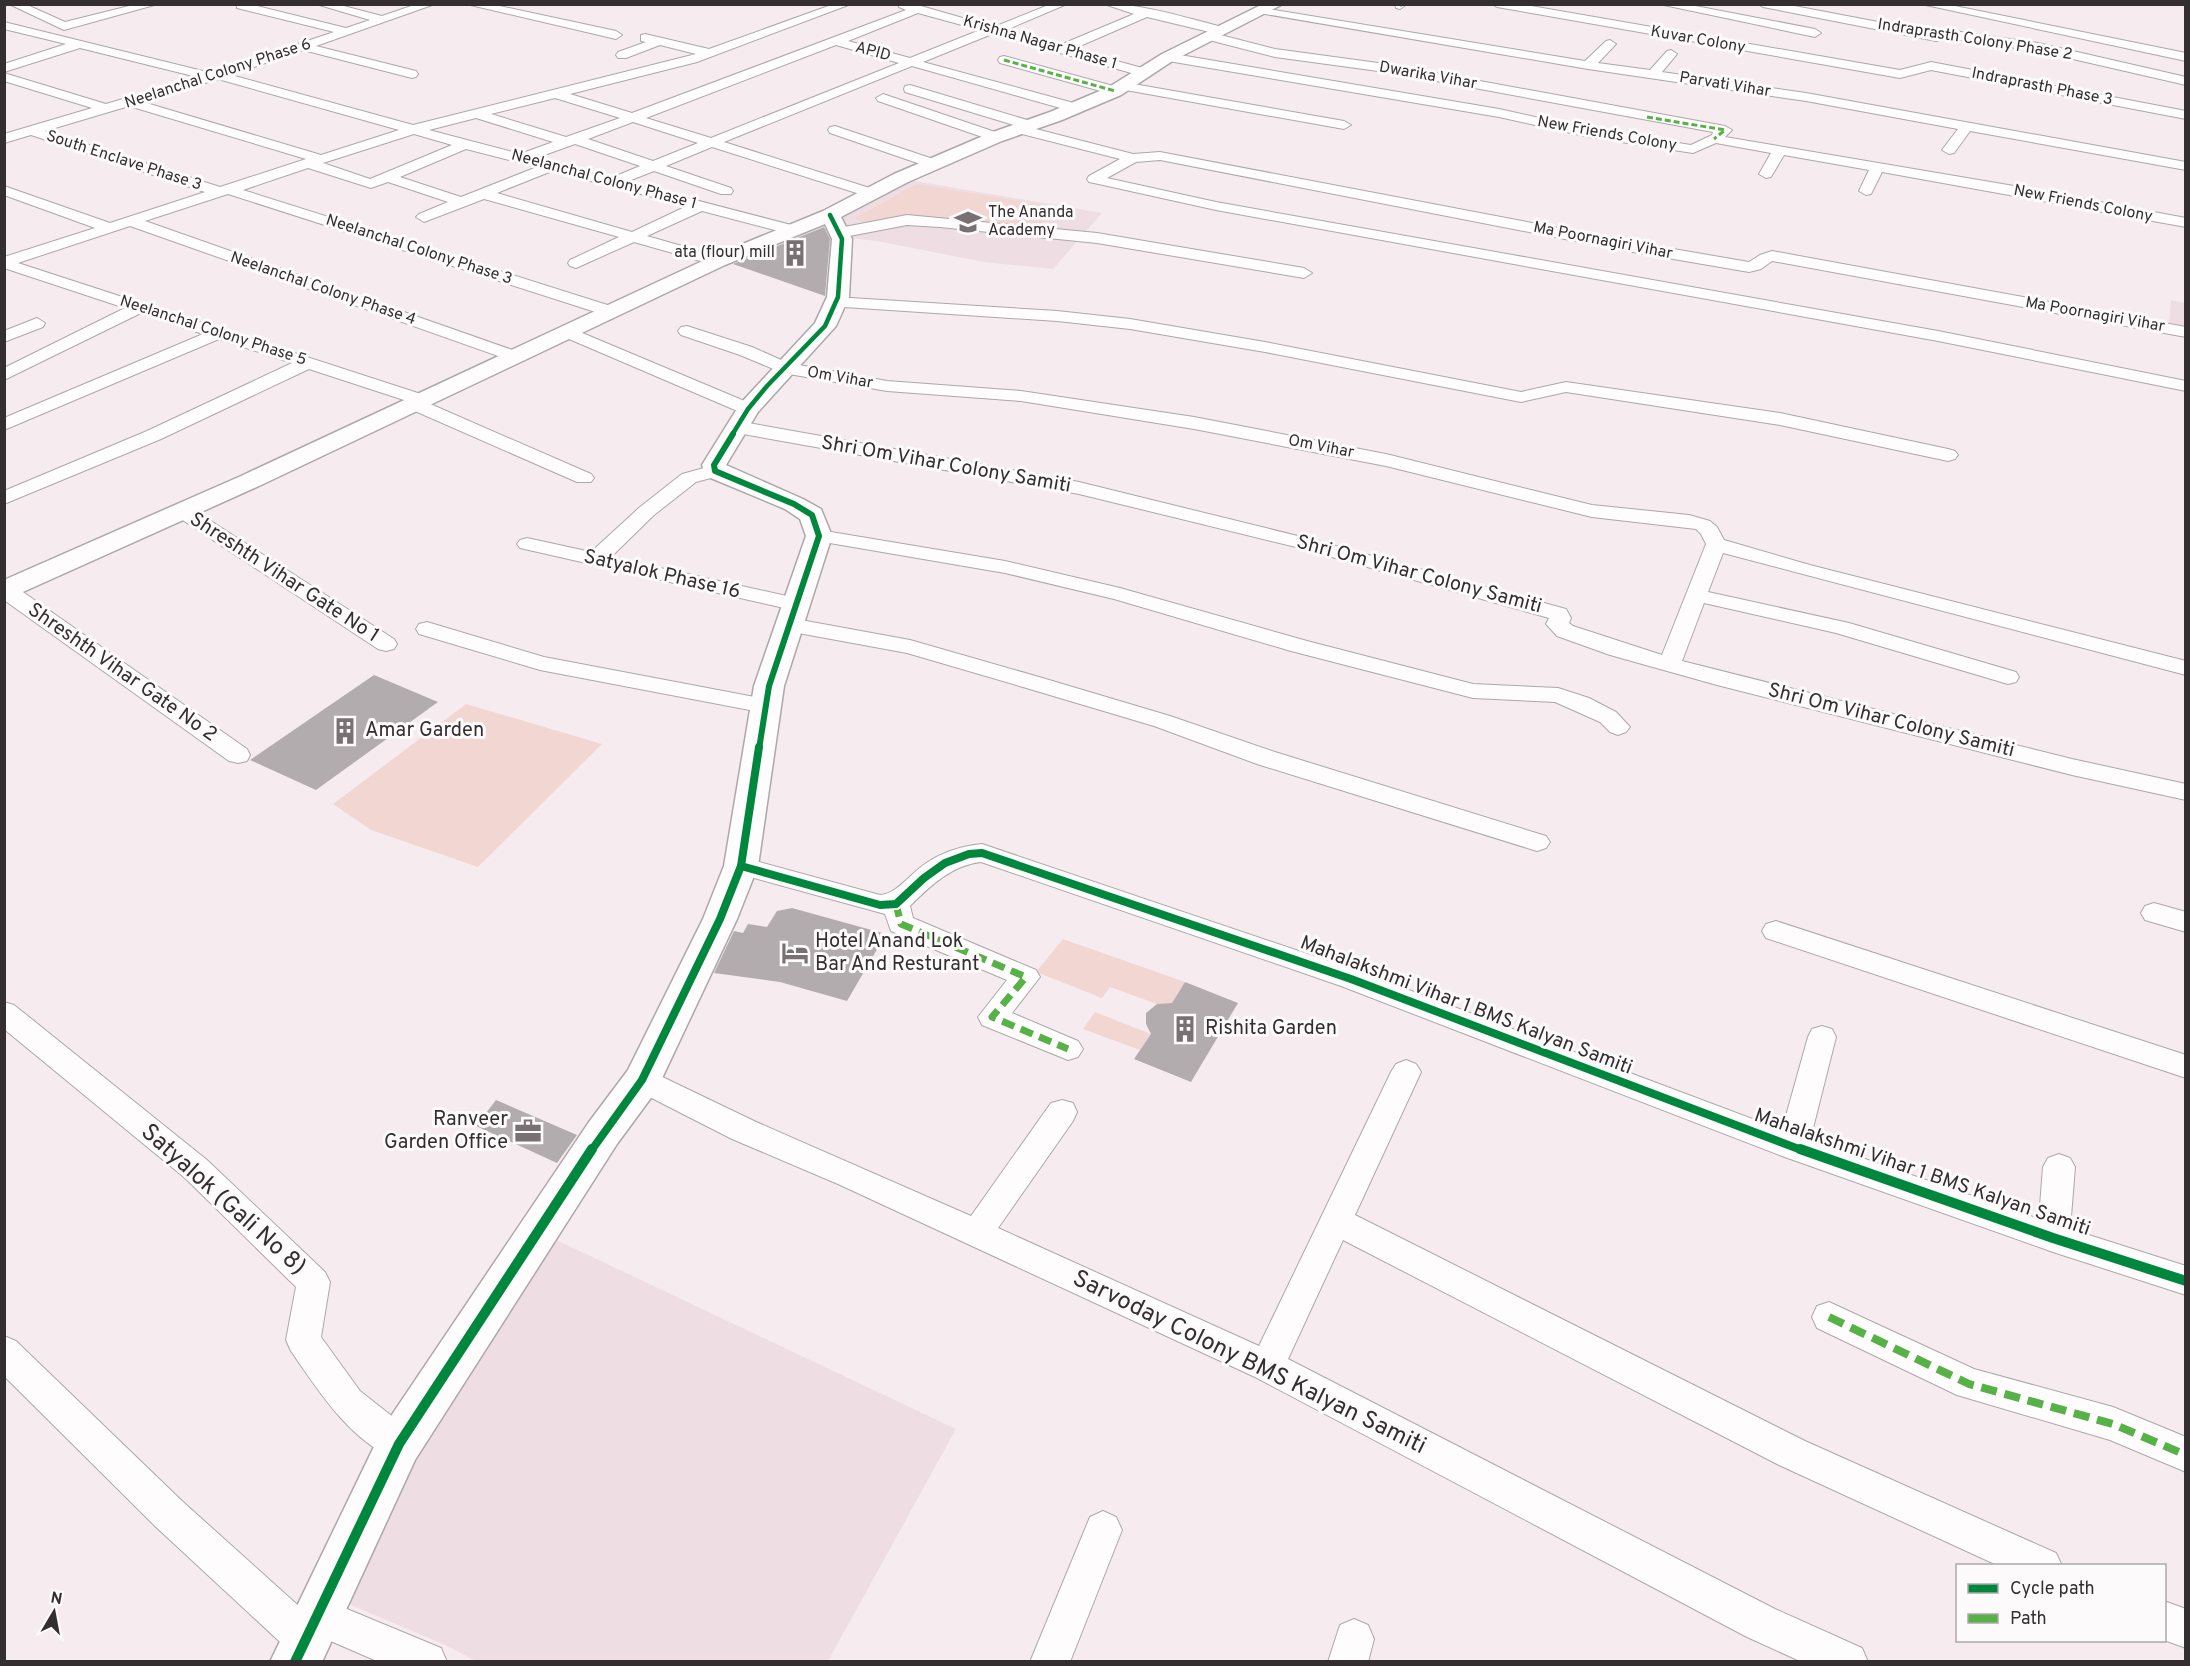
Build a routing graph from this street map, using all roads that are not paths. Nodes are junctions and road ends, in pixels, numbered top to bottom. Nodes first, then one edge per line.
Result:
1 (153, 4) edge
2 (281, 4) edge
3 (321, 4) edge
4 (430, 4) edge
5 (471, 4) edge
6 (846, 4) edge
7 (903, 4) edge
8 (1062, 4) edge
9 (1108, 4) edge
10 (1165, 4) edge
11 (1497, 4) edge
12 (1664, 4) edge
13 (1763, 4) edge
14 (1926, 4) edge
15 (19, 5) edge
16 (241, 6) edge
17 (955, 8) dead end
18 (1269, 8) edge
19 (918, 9) junction
20 (261, 11) junction
21 (1145, 13) junction
22 (938, 15) junction
23 (383, 20) junction
24 (4, 25) edge
25 (64, 26) junction
26 (1444, 28) dead end
27 (993, 30) junction
28 (47, 31) dead end
29 (348, 32) junction
30 (1398, 33) junction
31 (1815, 33) dead end
32 (1216, 34) junction
33 (616, 35) dead end
34 (645, 38) dead end
35 (1429, 38) junction
36 (1521, 39) dead end
37 (659, 41) junction
38 (834, 41) junction
39 (1610, 44) dead end
40 (80, 45) junction
41 (1378, 46) dead end
42 (1475, 46) junction
43 (304, 47) junction
44 (1062, 49) junction
45 (1505, 51) junction
46 (710, 53) junction
47 (622, 54) dead end
48 (1671, 54) dead end
49 (1168, 57) junction
50 (1459, 57) dead end
51 (2186, 57) edge
52 (1555, 59) junction
53 (1004, 60) dead end
54 (912, 62) junction
55 (1588, 65) junction
56 (4, 68) edge
57 (645, 71) junction
58 (1142, 72) junction
59 (1540, 72) dead end
60 (1634, 72) junction
61 (1749, 73) dead end
62 (412, 74) dead end
63 (1654, 74) junction
64 (1900, 74) joint
65 (215, 76) junction
66 (4, 77) edge
67 (666, 77) dead end
68 (2186, 81) edge
69 (686, 83) dead end
70 (1740, 87) junction
71 (1118, 88) junction
72 (1622, 88) dead end
73 (909, 89) dead end
74 (707, 90) junction
75 (554, 93) junction
76 (883, 98) dead end
77 (130, 102) junction
78 (1076, 108) junction
79 (108, 109) junction
80 (475, 113) junction
81 (2186, 115) edge
82 (633, 118) junction
83 (1344, 125) dead end
84 (1024, 127) junction
85 (1965, 128) junction
86 (415, 129) junction
87 (835, 130) dead end
88 (31, 131) junction
89 (996, 137) junction
90 (4, 139) edge
91 (1714, 139) junction
92 (571, 141) junction
93 (711, 142) junction
94 (465, 144) junction
95 (1949, 150) dead end
96 (1779, 151) junction
97 (523, 158) junction
98 (1133, 158) junction
99 (314, 161) junction
100 (934, 164) junction
101 (553, 166) junction
102 (652, 166) junction
103 (1878, 166) junction
104 (2186, 166) edge
105 (1766, 174) dead end
106 (387, 177) junction
107 (613, 182) junction
108 (4, 190) edge
109 (222, 190) junction
110 (726, 191) dead end
111 (1866, 191) dead end
112 (484, 194) junction
113 (871, 194) junction
114 (461, 202) junction
115 (702, 205) junction
116 (424, 217) dead end
117 (130, 221) junction
118 (2186, 223) edge
119 (835, 224) junction
120 (108, 227) junction
121 (794, 230) junction
122 (633, 237) junction
123 (718, 261) junction
124 (4, 262) edge
125 (576, 262) dead end
126 (1304, 273) dead end
127 (835, 302) junction
128 (141, 307) junction
129 (611, 312) junction
130 (37, 323) dead end
131 (568, 332) junction
132 (687, 332) dead end
133 (2186, 332) edge
134 (219, 333) junction
135 (4, 337) edge
136 (515, 357) junction
137 (309, 362) junction
138 (783, 369) junction
139 (4, 375) edge
140 (2186, 386) edge
141 (417, 402) junction
142 (742, 418) junction
143 (4, 425) edge
144 (1948, 455) dead end
145 (715, 471) junction
146 (584, 478) dead end
147 (4, 498) edge
148 (182, 511) junction
149 (819, 536) junction
150 (527, 544) dead end
151 (1716, 544) junction
152 (595, 560) junction
153 (8, 585) edge
154 (1695, 595) junction
155 (794, 615) junction
156 (427, 629) dead end
157 (386, 644) dead end
158 (1669, 665) junction
159 (2186, 668) edge
160 (2008, 677) dead end
161 (765, 706) junction
162 (1618, 727) dead end
163 (238, 755) dead end
164 (2186, 792) edge
165 (1538, 842) dead end
166 (741, 866) junction
167 (896, 904) junction
168 (2154, 913) dead end
169 (2186, 922) edge
170 (1776, 931) dead end
171 (4, 1013) edge
172 (1822, 1037) dead end
173 (1068, 1049) dead end
174 (2186, 1067) edge
175 (1406, 1072) dead end
176 (642, 1080) junction
177 (1062, 1112) dead end
178 (1793, 1147) junction
179 (2059, 1167) dead end
180 (1336, 1221) junction
181 (976, 1234) junction
182 (2053, 1238) junction
183 (2186, 1281) edge
184 (1830, 1317) dead end
185 (4, 1352) edge
186 (1267, 1366) junction
187 (399, 1444) junction
188 (2186, 1455) edge
189 (1103, 1530) dead end
190 (2039, 1564) edge
191 (2166, 1621) edge
192 (2186, 1629) edge
193 (307, 1639) edge
194 (427, 1662) edge
195 (1050, 1662) edge
196 (1848, 1662) edge

1 - 25 street
2 - 20 street
3 - 23 street
4 - 23 street, Neelanchal Colony Phase 6
5 - 33 street
6 - 46 street
7 - 19 street, Krishna Nagar Phase 1
8 - 27 street
9 - 21 street, Dwarika Vihar
10 - 21 street
11 - 64 street, Kuvar Colony
12 - 31 street
13 - 68 street, Indraprasth Colony Phase 2
14 - 51 street
15 - 25 street
16 - 20 street
17 - 22 street
18 - 30 street, Parvati Vihar
18 - 32 street
19 - 22 street, Krishna Nagar Phase 1
19 - 38 street
20 - 29 street
21 - 32 street, Dwarika Vihar
21 - 44 street
22 - 27 street, Krishna Nagar Phase 1
23 - 29 street, Neelanchal Colony Phase 6
24 - 40 street, Neelanchal Colony Phase 1
25 - 28 street
26 - 35 street
27 - 44 street, Krishna Nagar Phase 1
27 - 54 street
29 - 43 street, Neelanchal Colony Phase 6
30 - 35 street, Parvati Vihar
30 - 41 street
32 - 49 street
32 - 91 street, Dwarika Vihar
34 - 37 street
35 - 42 street, Parvati Vihar
36 - 45 street
37 - 46 street
37 - 47 street
38 - 54 street, APID
38 - 74 street
39 - 55 street
40 - 56 street
40 - 65 street, Neelanchal Colony Phase 1
42 - 45 street, Parvati Vihar
42 - 50 street
43 - 62 street
43 - 65 street, Neelanchal Colony Phase 6
44 - 58 street, Krishna Nagar Phase 1
45 - 52 street, Parvati Vihar
46 - 57 street
48 - 63 street
49 - 58 street
49 - 91 street, New Friends Colony
52 - 55 street, Parvati Vihar
52 - 59 street
53 - 71 street
54 - 78 street, APID
54 - 93 street
55 - 60 street, Parvati Vihar
57 - 67 street
57 - 75 street
58 - 71 street
60 - 63 street, Parvati Vihar
60 - 72 street
61 - 70 street
63 - 70 street, Parvati Vihar
64 - 81 street, Indraprasth Phase 3
65 - 77 street, Neelanchal Colony Phase 6
65 - 86 street, Neelanchal Colony Phase 1
66 - 79 street
69 - 74 street
70 - 85 street, Parvati Vihar
71 - 78 street
71 - 83 street
73 - 84 street, Ma Poornagiri Vihar
74 - 82 street
75 - 80 street
75 - 82 street
76 - 89 street
77 - 79 street, Neelanchal Colony Phase 6
77 - 99 street
78 - 84 street
79 - 88 street, Neelanchal Colony Phase 6
80 - 86 street
80 - 92 street
82 - 92 street
82 - 93 street
84 - 89 street
84 - 98 street, Ma Poornagiri Vihar
85 - 95 street
85 - 104 street, Parvati Vihar
86 - 94 street, Neelanchal Colony Phase 1
86 - 99 street
87 - 100 street
88 - 90 street, Neelanchal Colony Phase 6
88 - 109 street, South Enclave Phase 3
89 - 100 street
91 - 96 street, New Friends Colony
92 - 97 street
92 - 102 street
93 - 102 street
93 - 113 street
94 - 97 street, Neelanchal Colony Phase 1
94 - 106 street
96 - 103 street, New Friends Colony
96 - 105 street
97 - 101 street, Neelanchal Colony Phase 1
98 - 133 street, Ma Poornagiri Vihar
98 - 140 street
99 - 106 street
99 - 109 street
100 - 113 street
101 - 107 street, Neelanchal Colony Phase 1
101 - 112 street
102 - 107 street
102 - 110 street
103 - 111 street
103 - 118 street, New Friends Colony
106 - 114 street
107 - 115 street, Neelanchal Colony Phase 1
108 - 120 street
109 - 117 street
109 - 129 street, Neelanchal Colony Phase 3
112 - 114 street
112 - 122 street
113 - 119 street
114 - 116 street
115 - 121 street, Neelanchal Colony Phase 1
115 - 122 street
117 - 120 street
117 - 136 street, Neelanchal Colony Phase 4
119 - 121 street
119 - 126 street
119 - 127 street
120 - 124 street
121 - 123 street
122 - 123 street
122 - 125 street
123 - 129 street
124 - 128 street, Neelanchal Colony Phase 5
127 - 138 street
127 - 144 street
128 - 134 street, Neelanchal Colony Phase 5
128 - 139 street
129 - 131 street
130 - 135 street
131 - 136 street
131 - 142 street
132 - 138 street, Om Vihar
134 - 137 street, Neelanchal Colony Phase 5
134 - 143 street
136 - 141 street
137 - 141 street, Neelanchal Colony Phase 5
137 - 147 street
138 - 142 street
138 - 151 street, Om Vihar
141 - 146 street, Neelanchal Colony Phase 5
141 - 148 street
142 - 145 street
142 - 158 street, Shri Om Vihar Colony Samiti
145 - 149 street
145 - 152 street
148 - 153 street
148 - 157 street, Shreshth Vihar Gate No 1
149 - 155 street
149 - 162 street
150 - 152 street, Satyalok Phase 16
151 - 154 street
151 - 159 street
152 - 155 street, Satyalok Phase 16
153 - 163 street, Shreshth Vihar Gate No 2
154 - 158 street
154 - 160 street
155 - 161 street
155 - 165 street, Satyalok Phase 16
156 - 161 street
158 - 164 street, Shri Om Vihar Colony Samiti
161 - 166 street
166 - 167 street
166 - 176 street
167 - 173 street
167 - 178 street, Mahalakshmi Vihar 1 BMS Kalyan Samiti
168 - 169 street
170 - 174 street
171 - 187 street, Satyalok (Gali No 8)
172 - 178 street
175 - 180 street
176 - 181 street, Sarvoday Colony BMS Kalyan Samiti
176 - 187 street
177 - 181 street
178 - 182 street, Mahalakshmi Vihar 1 BMS Kalyan Samiti
179 - 182 street
180 - 186 street
180 - 190 street
181 - 186 street, Sarvoday Colony BMS Kalyan Samiti
182 - 183 street, Mahalakshmi Vihar 1 BMS Kalyan Samiti
184 - 188 street
185 - 193 street
186 - 196 street, Sarvoday Colony BMS Kalyan Samiti
187 - 193 street
189 - 195 street
191 - 192 street
193 - 194 street

